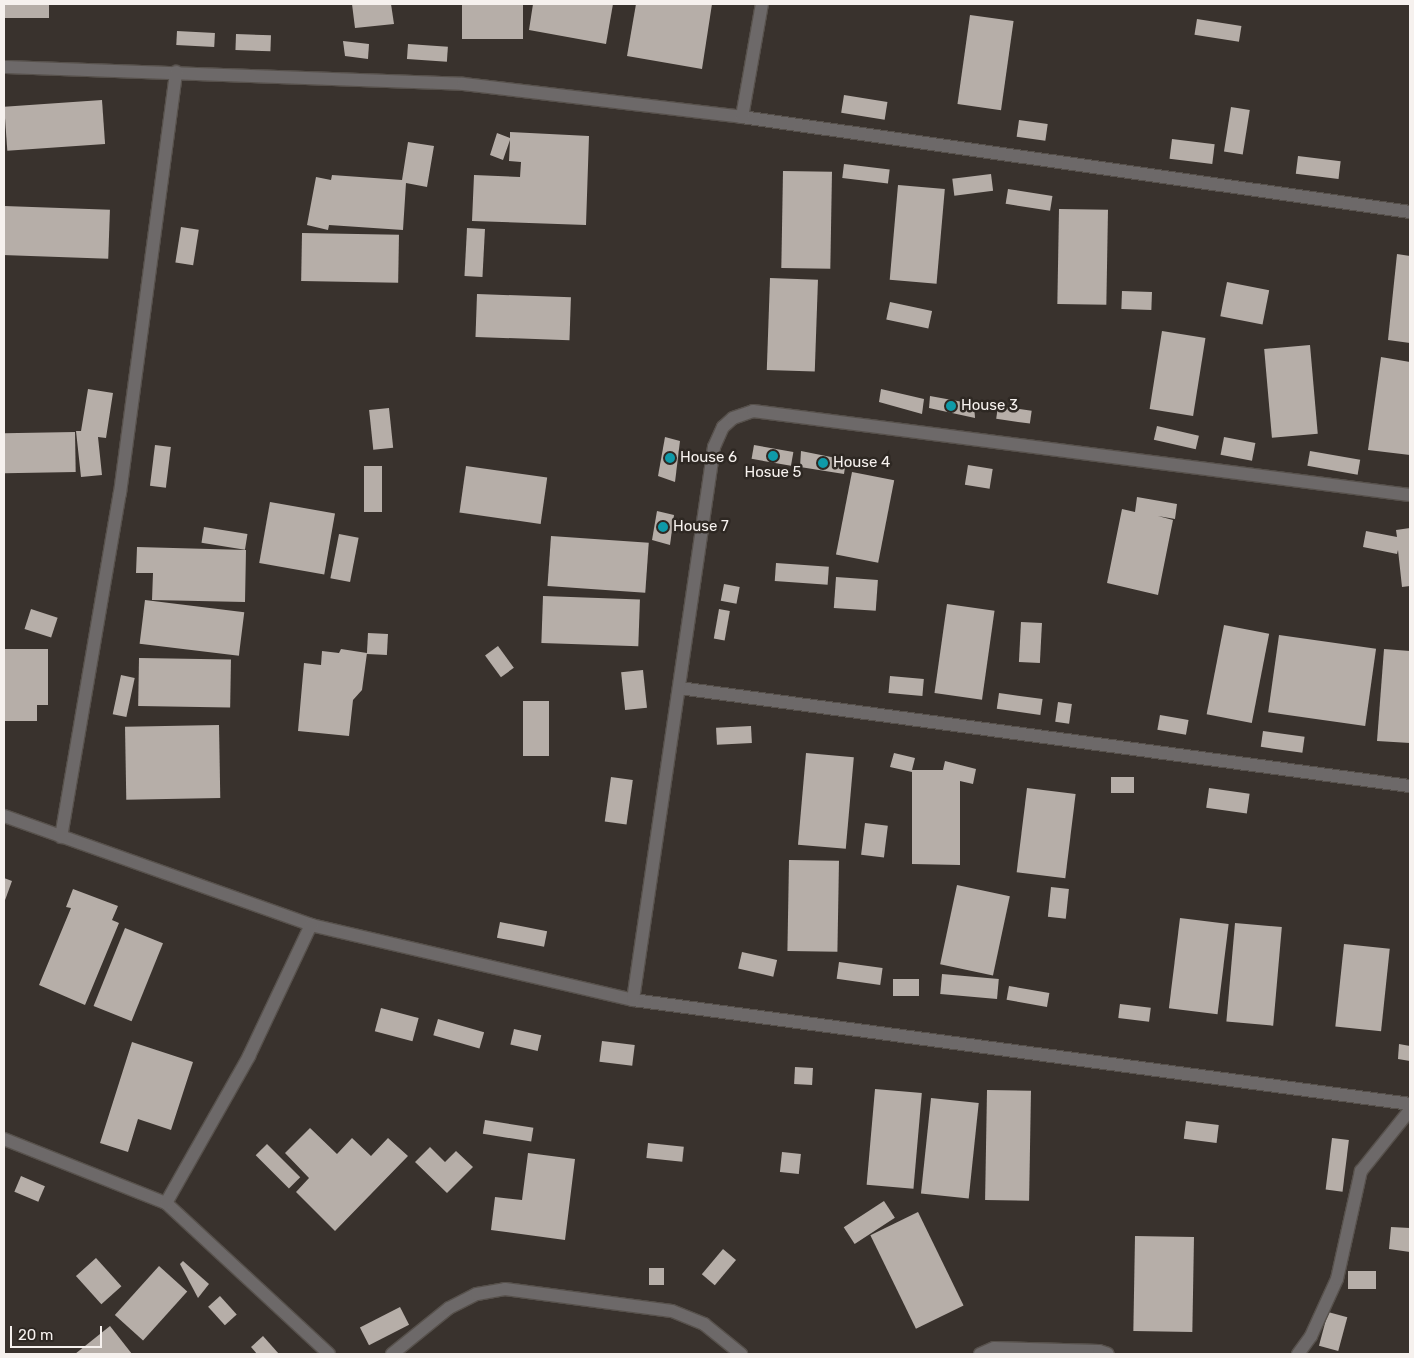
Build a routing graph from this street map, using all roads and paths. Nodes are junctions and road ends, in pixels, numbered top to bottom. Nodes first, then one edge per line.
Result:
1 (762, 4) edge
2 (4, 67) edge
3 (176, 72) junction
4 (742, 116) junction
5 (1410, 212) edge
6 (1410, 495) edge
7 (679, 688) junction
8 (1410, 786) edge
9 (4, 816) edge
10 (60, 837) junction
11 (311, 925) junction
12 (633, 1000) junction
13 (1410, 1104) edge
14 (1410, 1110) edge
15 (4, 1139) edge
16 (166, 1203) junction
17 (329, 1354) edge
18 (392, 1354) edge
19 (741, 1354) edge
20 (980, 1354) edge
21 (1108, 1354) edge
22 (1298, 1354) edge

1 - 4 street
2 - 3 street
3 - 4 street
3 - 10 street
4 - 5 street
6 - 7 street
7 - 8 street
7 - 12 street
9 - 10 street
10 - 11 street
11 - 12 street
11 - 16 street
12 - 13 street
14 - 22 street
15 - 16 street
16 - 17 street
18 - 19 street
20 - 21 street

